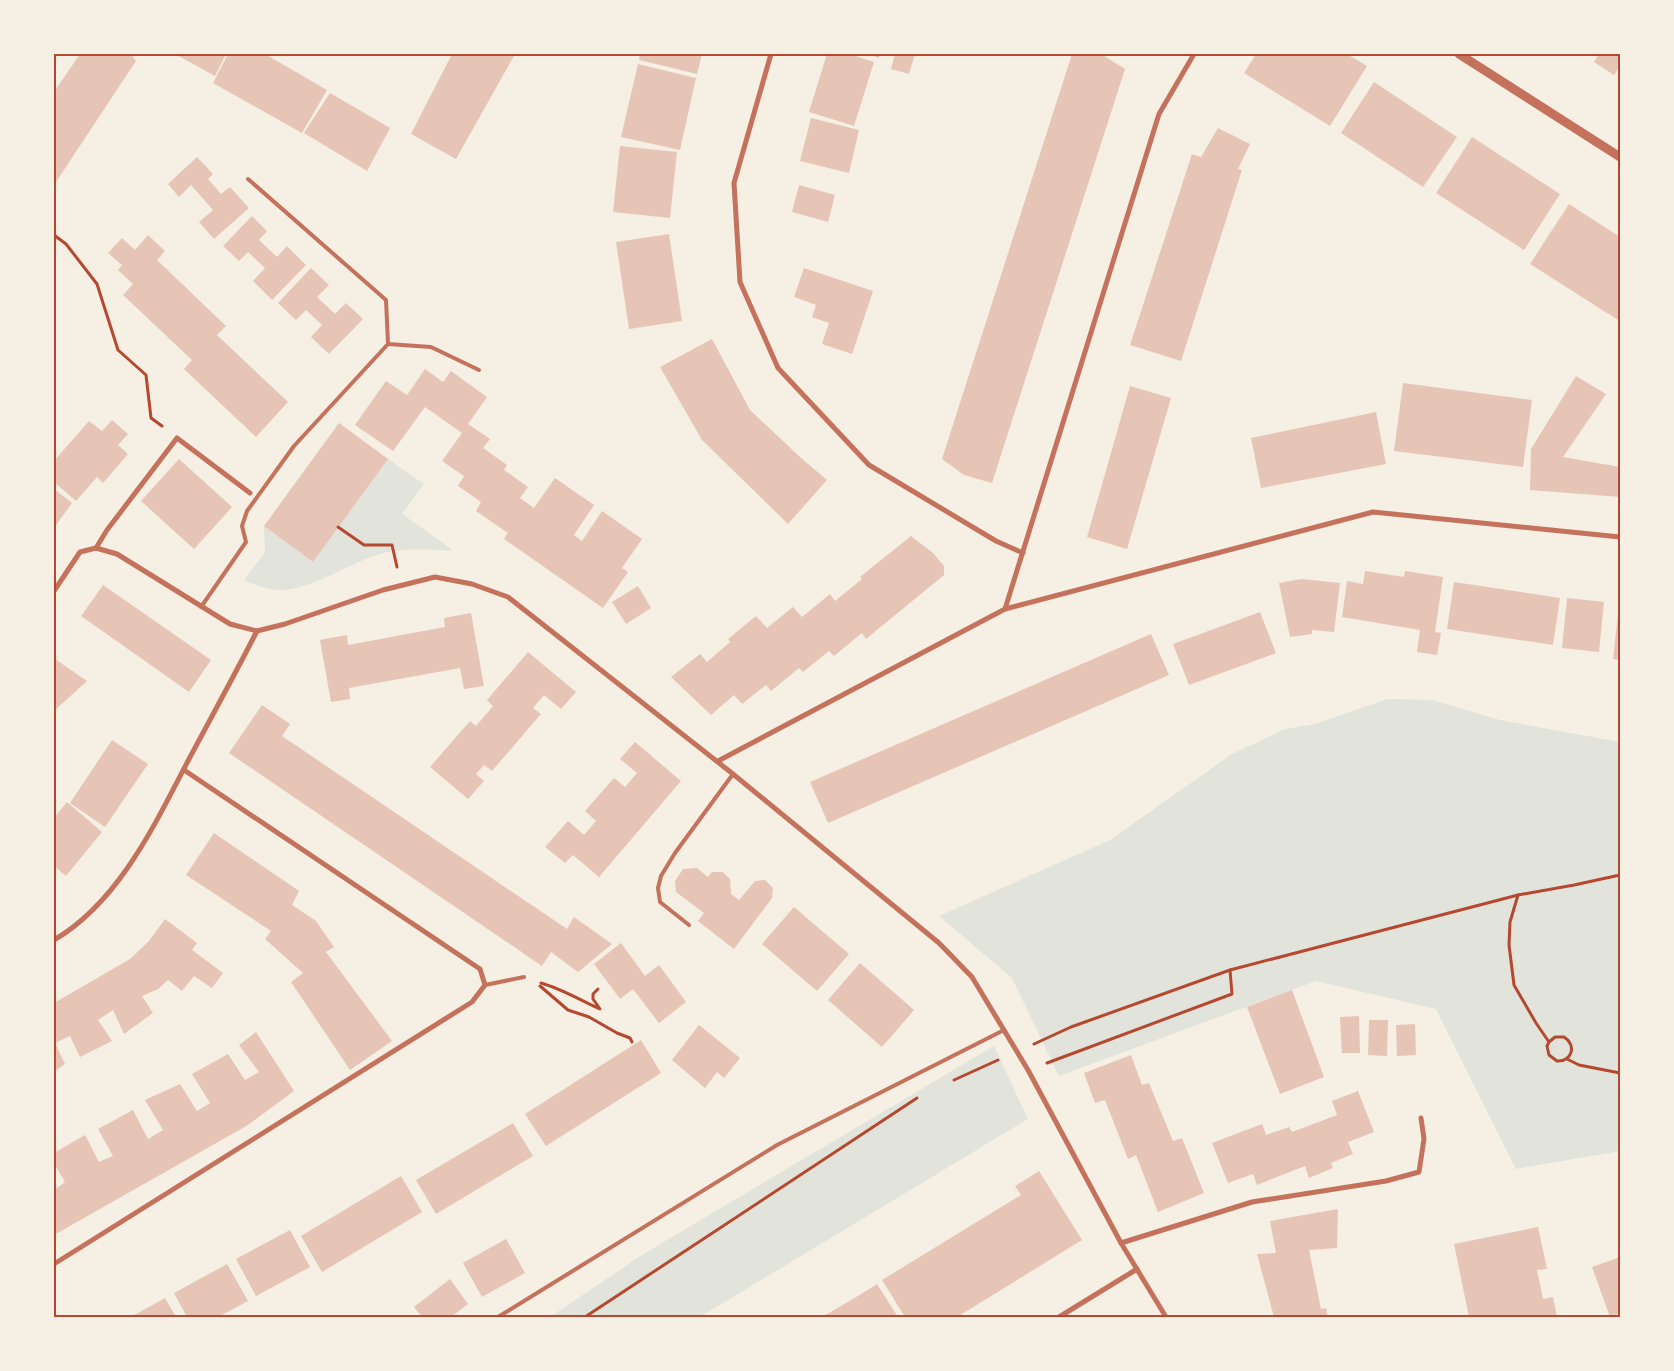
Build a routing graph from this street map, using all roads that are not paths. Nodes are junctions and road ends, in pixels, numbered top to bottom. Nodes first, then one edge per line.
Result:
1 (771, 54) edge
2 (1194, 54) edge
3 (1459, 54) edge
4 (1620, 157) edge
5 (248, 179) dead end
6 (388, 344) junction
7 (479, 370) dead end
8 (250, 493) dead end
9 (1620, 537) edge
10 (96, 548) junction
11 (1022, 553) junction
12 (54, 591) edge
13 (201, 607) junction
14 (1005, 609) junction
15 (257, 631) junction
16 (718, 761) junction
17 (184, 770) junction
18 (733, 774) junction
19 (689, 924) dead end
20 (54, 940) edge
21 (524, 977) road end
22 (485, 985) junction
23 (1004, 1030) junction
24 (1421, 1118) dead end
25 (1121, 1243) junction
26 (54, 1264) edge
27 (1137, 1269) junction
28 (498, 1317) edge
29 (1059, 1317) edge
30 (1166, 1317) edge

1 - 11 street
2 - 11 street
3 - 4 street
5 - 6 lane
6 - 7 lane
6 - 13 lane
8 - 10 street
9 - 14 street
10 - 12 street
10 - 13 street
11 - 14 street
13 - 15 street
14 - 16 street
15 - 16 street
15 - 17 street
16 - 18 street
17 - 20 street
17 - 22 street
18 - 19 lane
18 - 23 street
21 - 22 lane
22 - 26 street
23 - 25 street
23 - 28 lane
24 - 25 street
25 - 27 street
27 - 29 street
27 - 30 street

